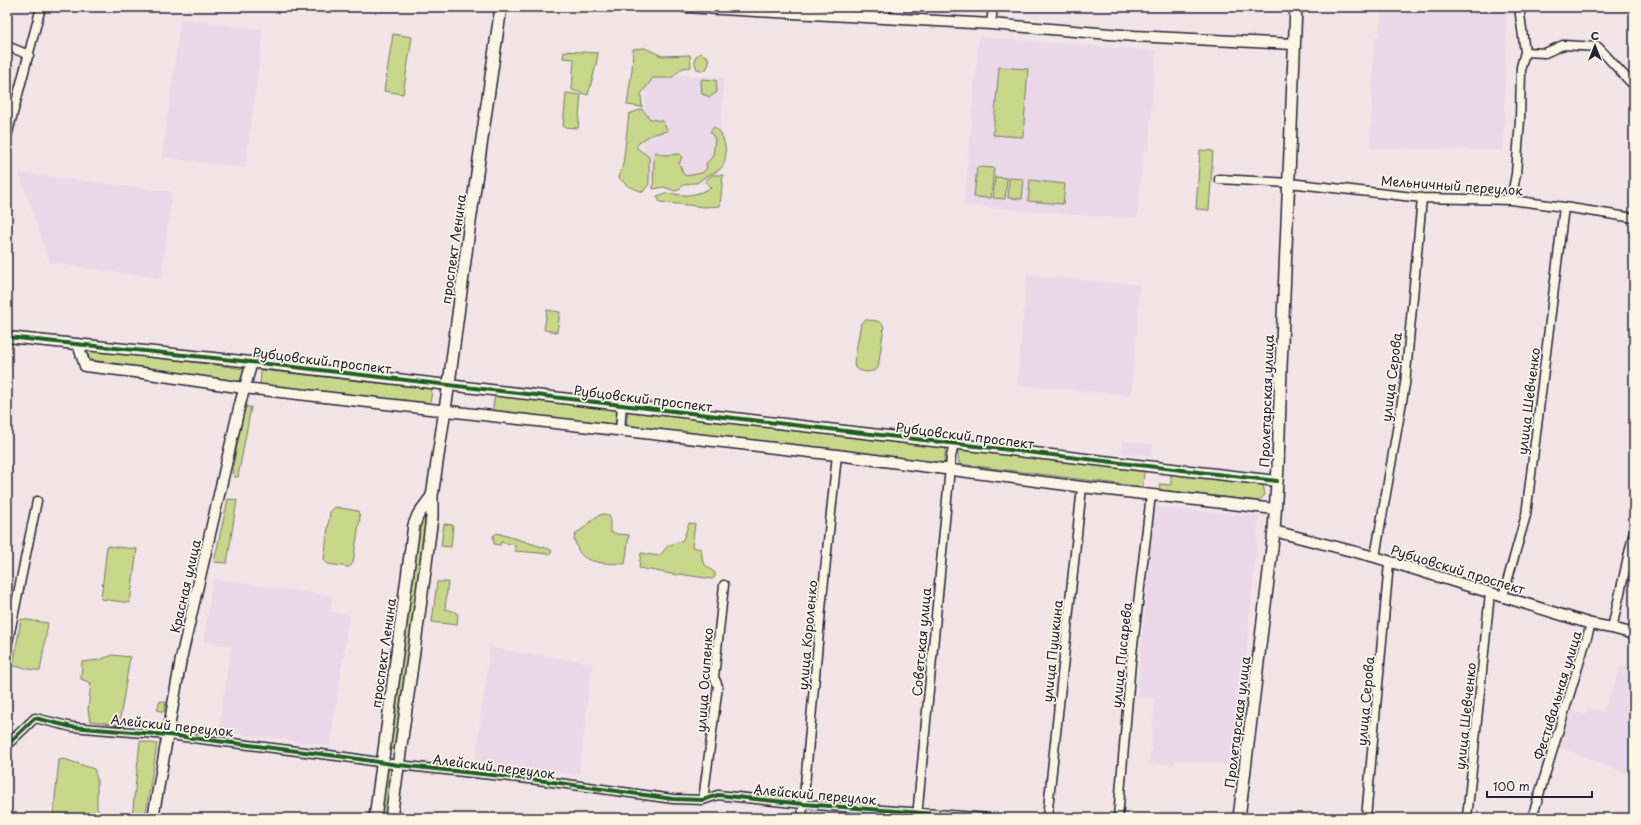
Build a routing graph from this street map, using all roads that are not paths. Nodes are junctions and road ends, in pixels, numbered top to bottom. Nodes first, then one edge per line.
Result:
1 (501, 7) edge
2 (685, 7) edge
3 (885, 7) edge
4 (993, 7) edge
5 (1296, 7) edge
6 (1519, 7) edge
7 (779, 10) edge
8 (40, 11) dead end
9 (885, 18) junction
10 (991, 24) junction
11 (1293, 44) junction
12 (7, 46) edge
13 (1525, 52) junction
14 (29, 55) junction
15 (1634, 86) edge
16 (7, 136) edge
17 (1219, 179) dead end
18 (1289, 182) junction
19 (1422, 198) junction
20 (1511, 200) junction
21 (1564, 207) junction
22 (1634, 218) edge
23 (7, 337) edge
24 (78, 344) junction
25 (252, 362) junction
26 (448, 384) junction
27 (244, 388) junction
28 (622, 405) junction
29 (444, 412) junction
30 (620, 431) junction
31 (954, 444) junction
32 (837, 455) junction
33 (950, 469) junction
34 (1277, 481) junction
35 (1082, 487) junction
36 (1151, 495) junction
37 (432, 496) junction
38 (37, 501) dead end
39 (1275, 509) junction
40 (418, 515) junction
41 (432, 517) junction
42 (1274, 531) junction
43 (1634, 531) edge
44 (1375, 557) junction
45 (1389, 563) junction
46 (724, 585) dead end
47 (1490, 594) junction
48 (1503, 596) junction
49 (1591, 624) junction
50 (1612, 628) junction
51 (1634, 634) edge
52 (7, 647) edge
53 (168, 735) junction
54 (7, 745) edge
55 (383, 763) junction
56 (398, 765) junction
57 (703, 800) junction
58 (803, 804) junction
59 (917, 815) edge
60 (153, 818) edge
61 (375, 818) edge
62 (391, 818) edge
63 (802, 818) edge
64 (989, 818) edge
65 (1047, 818) edge
66 (1118, 818) edge
67 (1239, 818) edge
68 (1366, 818) edge
69 (1467, 818) edge
70 (1532, 818) edge

1 - 26 main road, проспект Ленина
2 - 7 street
3 - 9 street
4 - 10 street
5 - 11 main road, Пролетарская улица
6 - 13 street
7 - 9 street
8 - 14 street
9 - 10 street
10 - 11 street
11 - 18 main road, Пролетарская улица
12 - 14 street
13 - 15 street
13 - 20 street
14 - 16 street
17 - 18 street, Мельничный переулок
18 - 19 street, Мельничный переулок
18 - 34 main road, Пролетарская улица
19 - 20 street, Мельничный переулок
19 - 44 street, улица Серова
20 - 21 street, Мельничный переулок
21 - 22 street, Мельничный переулок
21 - 48 street, улица Шевченко
23 - 24 street, Рубцовский проспект
24 - 25 street, Рубцовский проспект
24 - 27 street
25 - 26 street, Рубцовский проспект
25 - 27 street, Красная улица
26 - 28 street, Рубцовский проспект
26 - 29 main road, проспект Ленина
27 - 29 street
27 - 53 street, Красная улица
28 - 30 street
28 - 31 street, Рубцовский проспект
29 - 30 street
29 - 37 main road, проспект Ленина
30 - 32 street
31 - 33 street, Советская улица
31 - 34 street, Рубцовский проспект
32 - 33 street
32 - 58 street, улица Короленко
33 - 35 street
33 - 59 street, Советская улица
34 - 39 main road, Пролетарская улица
35 - 36 street
35 - 65 street, улица Пушкина
36 - 39 street
36 - 66 street, улица Писарева
37 - 40 main road, проспект Ленина
37 - 41 main road, проспект Ленина
38 - 52 street
39 - 42 main road, Пролетарская улица
40 - 41 main road
40 - 55 main road, проспект Ленина
41 - 56 main road, проспект Ленина
42 - 44 street, Рубцовский проспект
42 - 67 main road, Пролетарская улица
43 - 50 street
44 - 45 street, Рубцовский проспект
45 - 47 street, Рубцовский проспект
45 - 68 street, улица Серова
46 - 57 street, улица Осипенко
47 - 48 street, Рубцовский проспект
47 - 69 street, улица Шевченко
48 - 49 street, Рубцовский проспект
49 - 50 street, Рубцовский проспект
49 - 70 street, Фестивальная улица
50 - 51 street, Рубцовский проспект
53 - 54 street, Алейский переулок
53 - 55 street, Алейский переулок
53 - 60 street, Красная улица
55 - 56 street, Алейский переулок
55 - 61 main road, проспект Ленина
56 - 57 street, Алейский переулок
56 - 62 main road, проспект Ленина
57 - 58 street, Алейский переулок
58 - 59 street, Алейский переулок
58 - 63 street, улица Короленко
59 - 64 street, Алейский переулок

